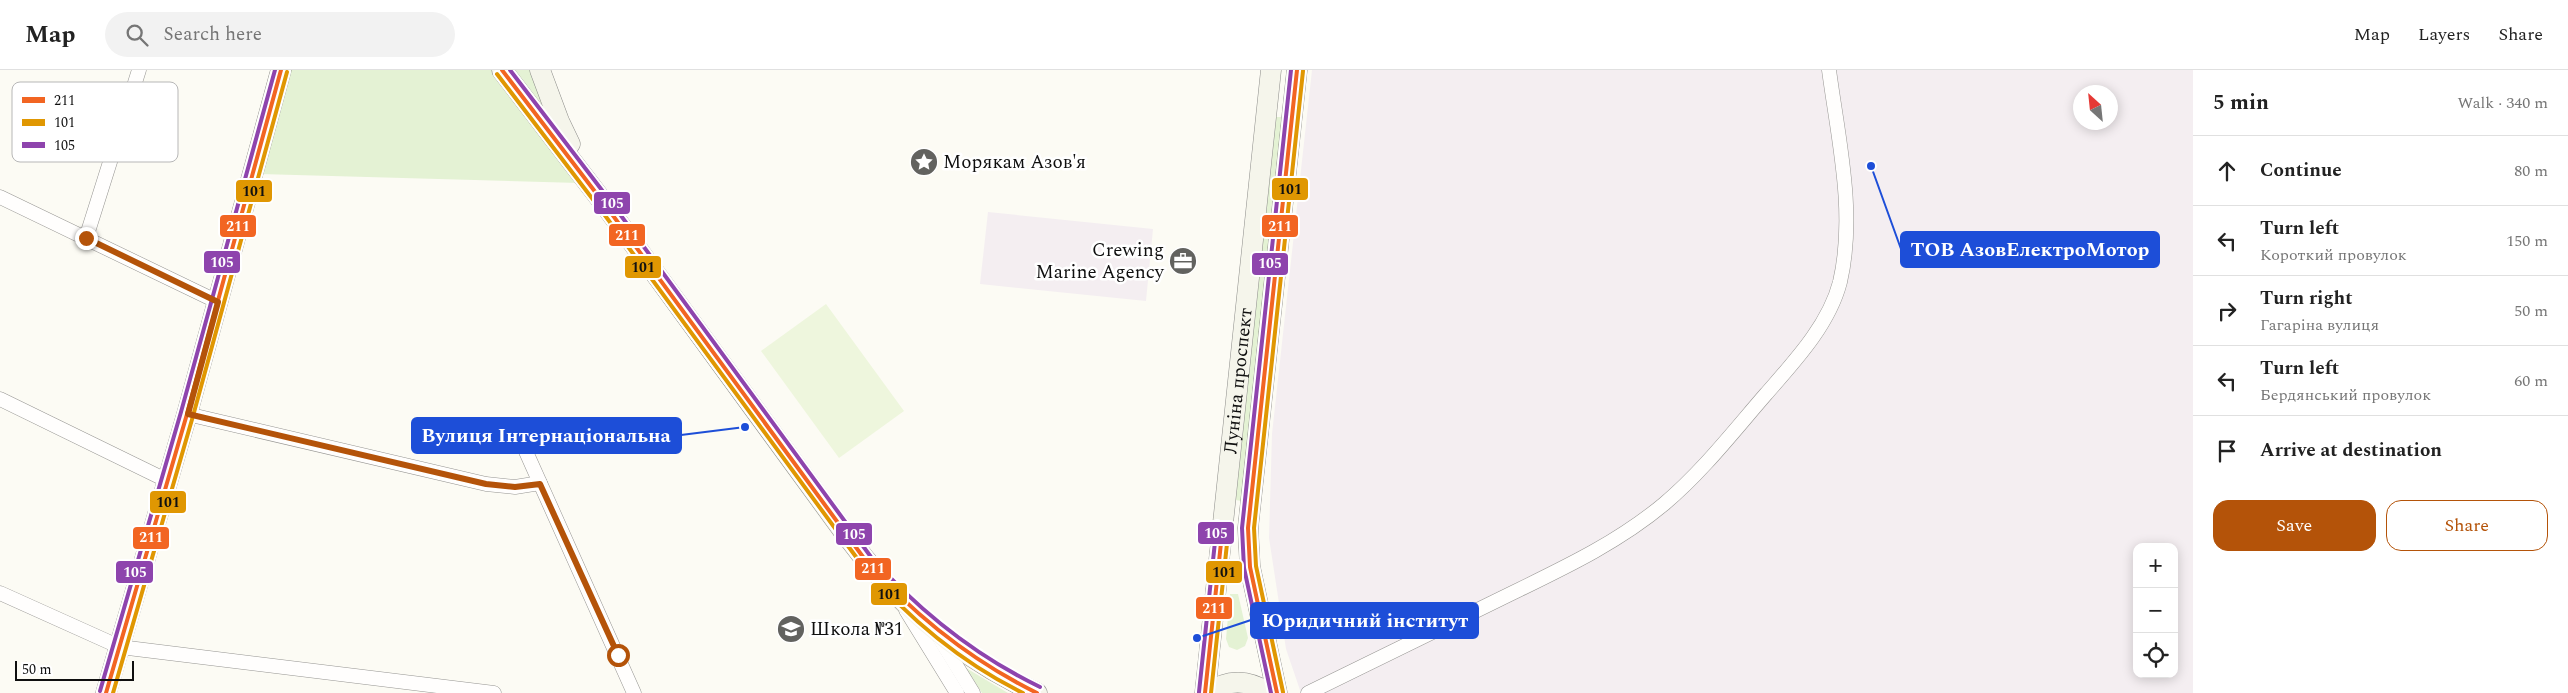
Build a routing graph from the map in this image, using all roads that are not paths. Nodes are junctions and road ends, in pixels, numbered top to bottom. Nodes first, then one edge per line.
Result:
1 (139, 70) edge
2 (281, 70) edge
3 (502, 70) edge
4 (540, 70) edge
5 (1272, 70) edge
6 (1297, 70) edge
7 (1829, 70) edge
8 (135, 82) edge
9 (110, 162) edge
10 (0, 197) edge
11 (606, 206) junction
12 (86, 238) junction
13 (218, 302) junction
14 (0, 399) edge
15 (188, 414) junction
16 (523, 445) dead end
17 (168, 480) junction
18 (540, 484) junction
19 (0, 594) edge
20 (900, 600) junction
21 (934, 630) junction
22 (120, 647) junction
23 (106, 693) edge
24 (494, 693) edge
25 (634, 693) edge
26 (957, 693) edge
27 (973, 693) edge
28 (1037, 693) edge
29 (1205, 693) edge
30 (1209, 693) edge
31 (1269, 693) edge
32 (1277, 693) edge
33 (1308, 693) edge

1 - 8 street
2 - 13 street
3 - 11 street
4 - 11 street
5 - 29 street, Луніна проспект
6 - 32 street, Луніна проспект
7 - 33 street
9 - 12 street
10 - 12 street
11 - 20 street
12 - 13 street
13 - 15 street
14 - 17 street
15 - 17 street
15 - 18 street
16 - 18 street
17 - 22 street
18 - 25 street
19 - 22 street
20 - 21 street
20 - 26 street
21 - 27 street
21 - 28 street
22 - 23 street
22 - 24 street
30 - 31 street

